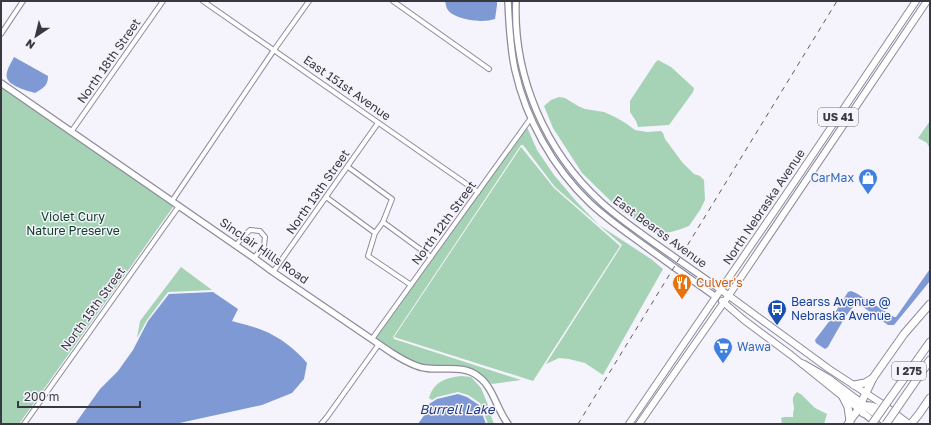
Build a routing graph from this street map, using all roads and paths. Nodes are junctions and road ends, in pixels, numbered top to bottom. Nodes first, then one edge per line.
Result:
1 (23, 1) edge
2 (162, 1) edge
3 (203, 1) edge
4 (309, 1) edge
5 (393, 1) edge
6 (508, 1) edge
7 (516, 1) edge
8 (916, 1) edge
9 (927, 1) edge
10 (1, 34) edge
11 (274, 50) junction
12 (489, 69) dead end
13 (864, 79) junction
14 (1, 84) edge
15 (871, 84) junction
16 (531, 118) junction
17 (378, 123) junction
18 (71, 132) junction
19 (348, 167) junction
20 (795, 181) junction
21 (802, 186) junction
22 (478, 192) junction
23 (326, 197) junction
24 (172, 201) junction
25 (179, 206) junction
26 (382, 222) junction
27 (375, 233) junction
28 (236, 245) junction
29 (431, 257) junction
30 (254, 258) junction
31 (273, 272) junction
32 (411, 285) junction
33 (721, 290) junction
34 (729, 296) junction
35 (716, 297) junction
36 (724, 303) junction
37 (930, 304) edge
38 (372, 339) junction
39 (930, 342) edge
40 (379, 344) junction
41 (930, 360) edge
42 (803, 364) junction
43 (873, 378) junction
44 (657, 383) junction
45 (854, 385) junction
46 (865, 393) junction
47 (843, 397) junction
48 (930, 398) edge
49 (861, 408) junction
50 (919, 414) junction
51 (641, 422) edge
52 (849, 423) edge
53 (906, 423) edge
54 (24, 424) edge
55 (321, 424) edge
56 (508, 424) edge
57 (629, 424) edge
58 (872, 424) edge
59 (877, 424) edge
60 (886, 424) edge
61 (889, 424) edge
62 (920, 424) edge

1 - 10 street
2 - 18 street, North 18th Street
3 - 11 street, East 151st Avenue
4 - 11 street
5 - 12 street
6 - 16 main road, East Bearss Avenue
7 - 33 main road, East Bearss Avenue
8 - 13 main road, North Nebraska Avenue / US 41
9 - 15 main road, North Nebraska Avenue / US 41
11 - 17 street, East 151st Avenue
11 - 24 street
13 - 15 street
13 - 20 main road, North Nebraska Avenue / US 41
14 - 18 main road, Sinclair Hills Road
15 - 21 main road, North Nebraska Avenue / US 41
16 - 22 street, North 12th Street
16 - 35 main road, East Bearss Avenue
17 - 19 street, North 13th Street
17 - 22 street, East 151st Avenue
18 - 24 main road, Sinclair Hills Road
19 - 23 street, North 13th Street
19 - 26 street
20 - 21 main road
20 - 33 main road, North Nebraska Avenue / US 41
21 - 34 main road, North Nebraska Avenue / US 41
22 - 29 street, North 12th Street
23 - 27 street
23 - 31 street, North 13th Street
24 - 25 main road, Sinclair Hills Road
25 - 28 main road, Sinclair Hills Road
25 - 54 street, North 15th Street
26 - 27 street
26 - 29 street
27 - 32 street
28 - 30 main road, Sinclair Hills Road
28 - 30 street
29 - 32 street, North 12th Street
30 - 31 main road, Sinclair Hills Road
31 - 38 main road, Sinclair Hills Road
32 - 38 street, North 12th Street
33 - 34 main road, East Bearss Avenue
33 - 35 main road, North Nebraska Avenue / US 41
34 - 36 main road, North Nebraska Avenue / US 41
34 - 45 main road, East Bearss Avenue
35 - 36 main road, East Bearss Avenue
35 - 44 main road, North Nebraska Avenue / US 41
36 - 42 main road, East Bearss Avenue
36 - 51 main road, North Nebraska Avenue / US 41
37 - 43 highway
38 - 40 main road, Sinclair Hills Road
39 - 58 highway, I 275, bridge
40 - 55 street
40 - 56 main road, Sinclair Hills Road
41 - 60 highway, I 275, bridge
42 - 47 main road, East Bearss Avenue
42 - 49 highway
43 - 45 highway
43 - 46 highway
44 - 51 main road
44 - 57 main road, North Nebraska Avenue / US 41
45 - 46 main road, East Bearss Avenue
46 - 49 highway
46 - 53 main road, East Bearss Avenue
47 - 49 main road, East Bearss Avenue
47 - 52 highway
48 - 50 highway
49 - 52 highway
49 - 53 highway
49 - 59 main road, East Bearss Avenue
49 - 61 highway
50 - 53 highway
50 - 62 highway

